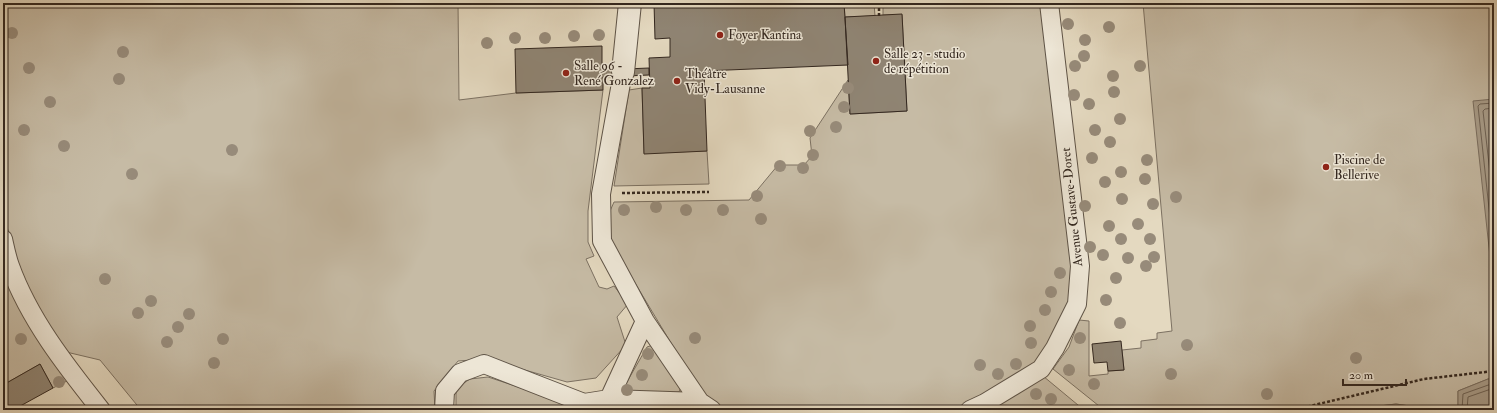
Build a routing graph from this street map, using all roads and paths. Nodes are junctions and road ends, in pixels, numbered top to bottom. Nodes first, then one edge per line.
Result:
1 (630, 3) edge
2 (879, 3) edge
3 (1049, 3) edge
4 (879, 16) dead end
5 (623, 72) joint
6 (709, 192) dead end
7 (601, 194) junction
8 (3, 239) edge
9 (645, 320) junction
10 (1494, 371) edge
11 (609, 399) junction
12 (706, 406) edge
13 (1089, 406) dead end
14 (577, 407) edge
15 (101, 410) edge
16 (444, 410) edge
17 (970, 410) edge
18 (1086, 410) edge
19 (1293, 410) edge

1 - 5 street
2 - 4 path
3 - 17 street, Avenue Gustave-Doret
5 - 7 street
6 - 7 path
7 - 9 street
8 - 15 street
9 - 11 street
9 - 12 street
10 - 19 path
11 - 12 street
11 - 14 street
13 - 18 path
14 - 16 street

